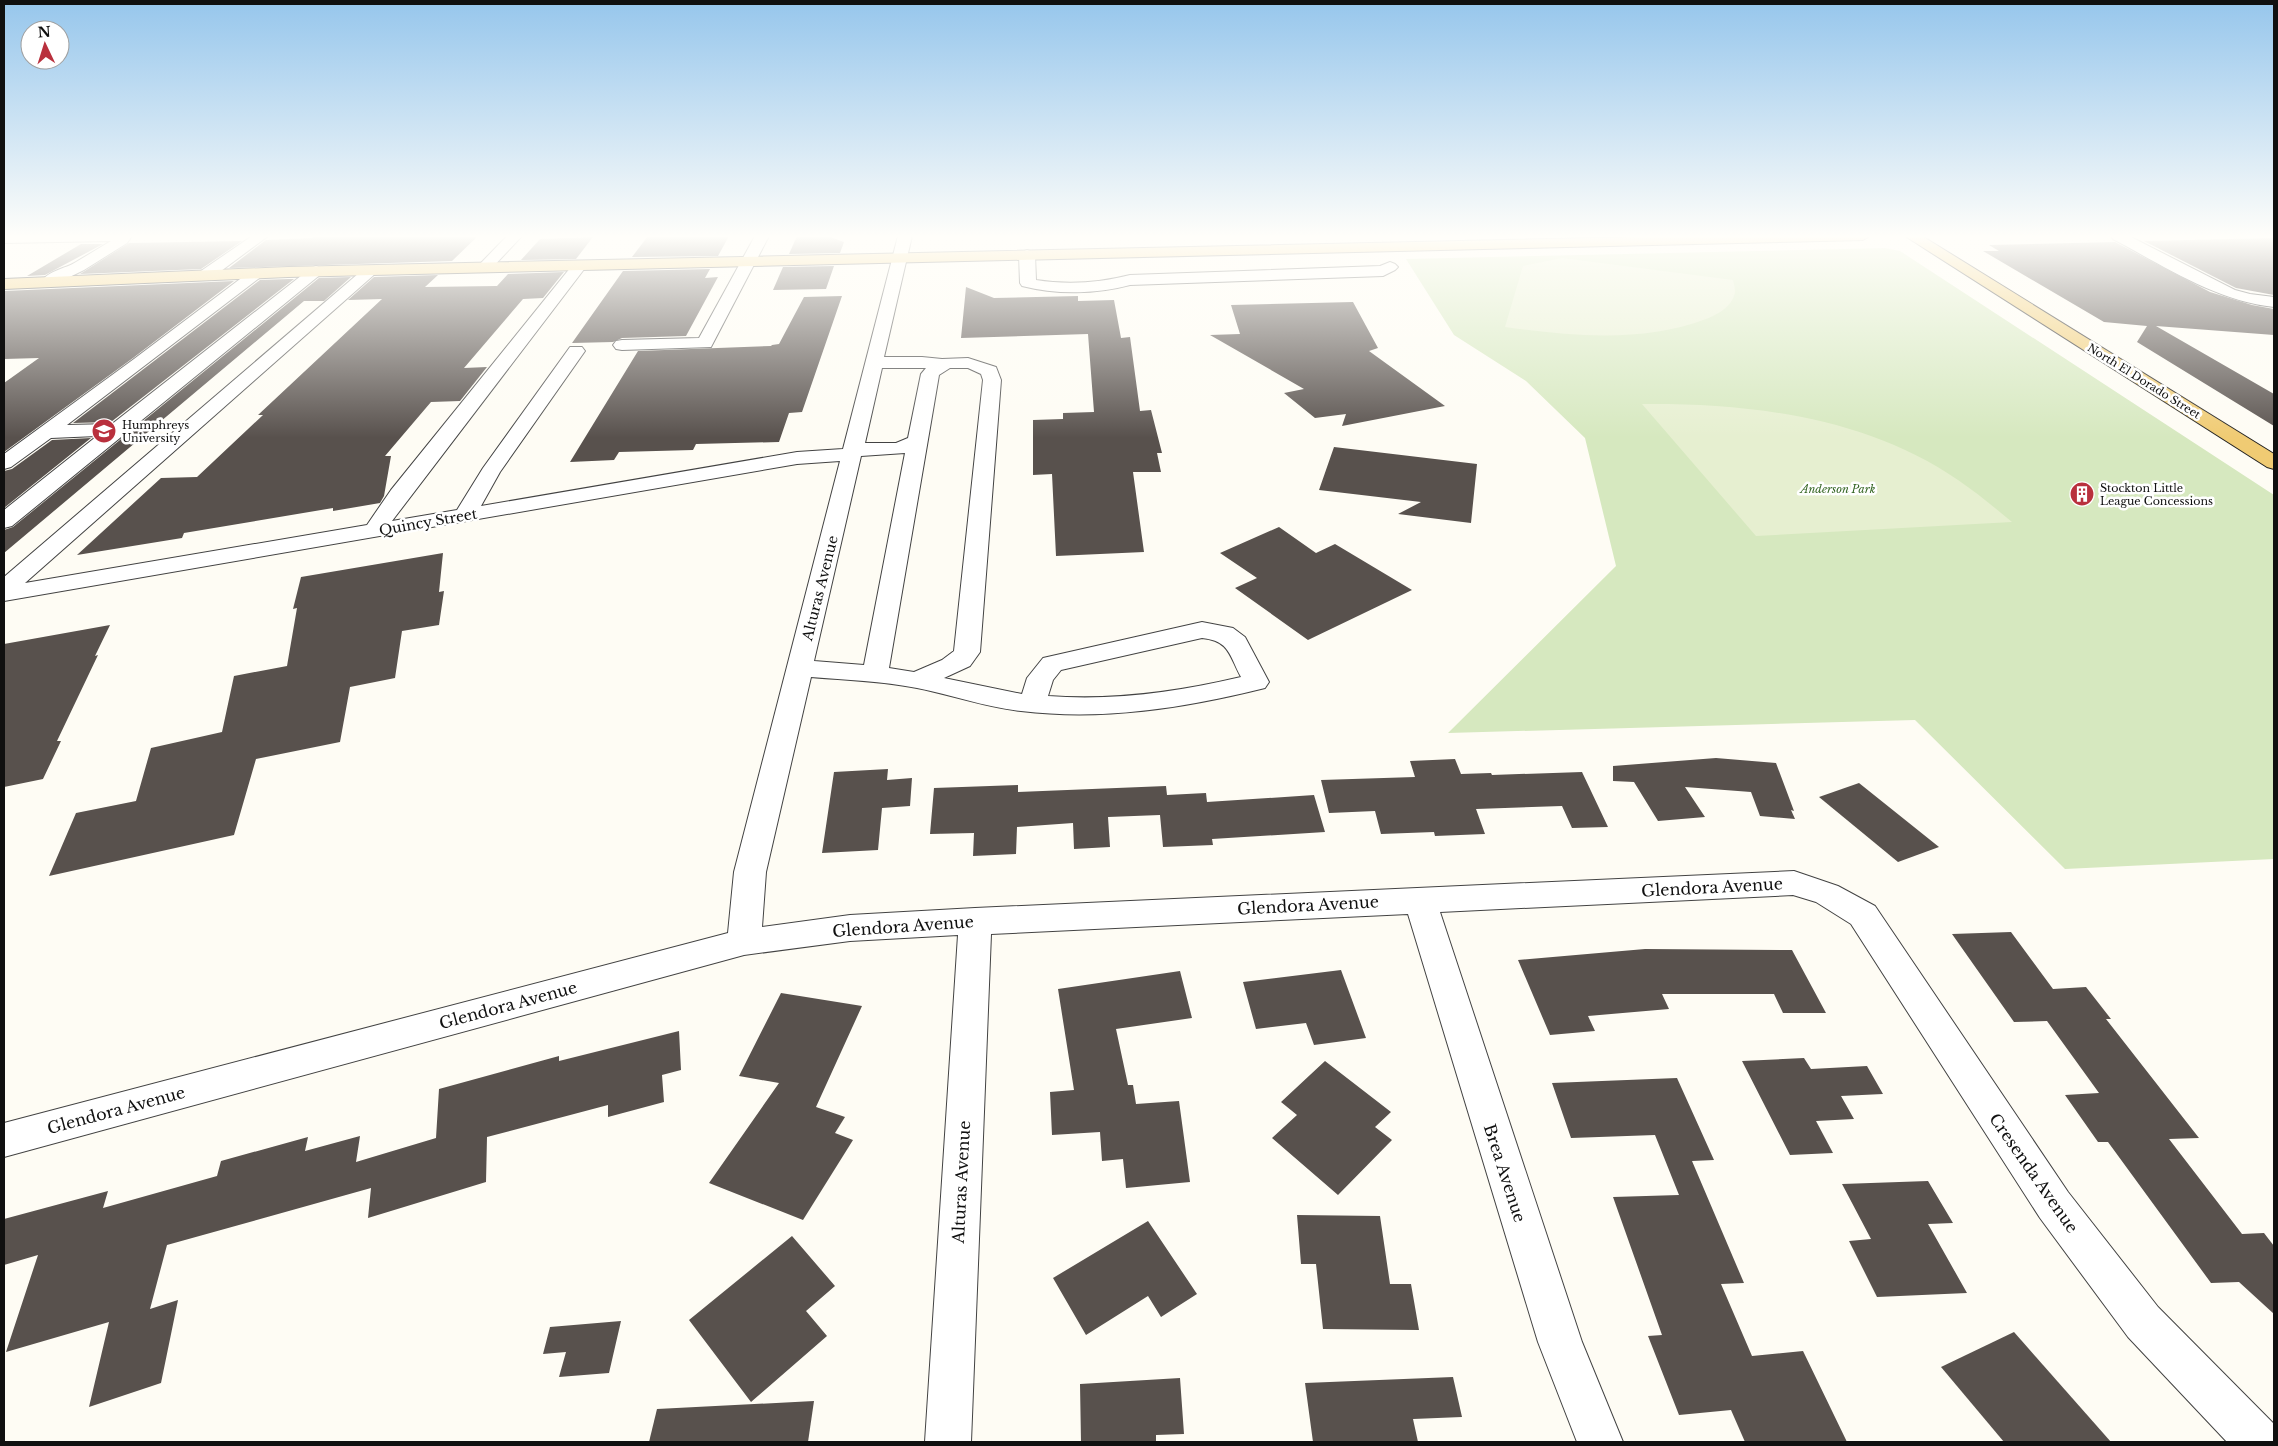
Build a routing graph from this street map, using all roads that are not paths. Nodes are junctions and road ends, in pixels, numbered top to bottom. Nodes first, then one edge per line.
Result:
1 (217, 303) edge
2 (275, 303) edge
3 (332, 303) edge
4 (550, 303) edge
5 (726, 303) edge
6 (889, 303) edge
7 (2020, 303) edge
8 (622, 345) dead end
9 (576, 351) dead end
10 (203, 361) junction
11 (140, 363) junction
12 (875, 363) junction
13 (943, 365) junction
14 (117, 430) junction
15 (46, 432) junction
16 (918, 441) junction
17 (853, 454) junction
18 (4, 463) edge
19 (2274, 463) edge
20 (914, 465) junction
21 (466, 515) junction
22 (4, 521) edge
23 (374, 531) junction
24 (4, 589) edge
25 (4, 594) edge
26 (800, 668) junction
27 (875, 674) junction
28 (917, 680) junction
29 (1033, 704) junction
30 (1827, 894) joint
31 (1420, 900) junction
32 (975, 921) junction
33 (744, 942) junction
34 (4, 1140) edge
35 (948, 1442) edge
36 (1600, 1442) edge
37 (2259, 1442) edge

1 - 11 street
2 - 10 street
3 - 24 street
4 - 23 street
5 - 8 street
6 - 12 street, Alturas Avenue
7 - 19 main road, North El Dorado Street
9 - 21 street
10 - 11 street
10 - 14 street
11 - 15 street
12 - 13 street
12 - 17 street, Alturas Avenue
13 - 16 street
13 - 28 street
14 - 15 street
14 - 22 street
15 - 18 street
16 - 17 street
16 - 20 street
17 - 20 street
17 - 21 street, Quincy Street
17 - 26 street, Alturas Avenue
20 - 27 street
21 - 23 street, Quincy Street
23 - 25 street, Quincy Street
26 - 27 street
26 - 33 street, Alturas Avenue
27 - 28 street
28 - 29 street
29 - 29 street
30 - 31 street, Glendora Avenue
30 - 37 street, Cresenda Avenue
31 - 32 street, Glendora Avenue
31 - 36 street, Brea Avenue
32 - 33 street, Glendora Avenue
32 - 35 street, Alturas Avenue
33 - 34 street, Glendora Avenue

